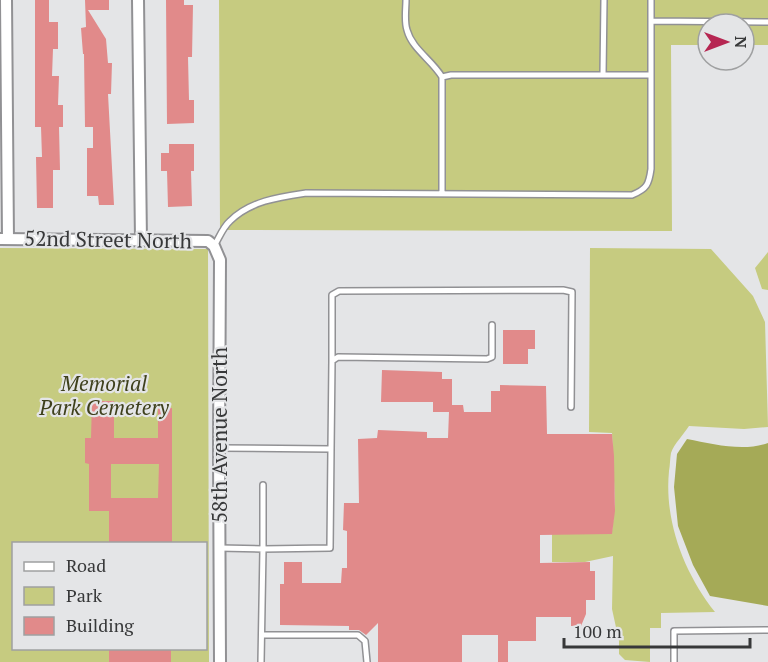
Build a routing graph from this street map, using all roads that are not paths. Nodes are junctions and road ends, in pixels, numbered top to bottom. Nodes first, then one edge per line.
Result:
1 (6, 0) edge
2 (138, 0) edge
3 (406, 0) edge
4 (604, 0) edge
5 (651, 0) edge
6 (651, 21) junction
7 (768, 22) edge
8 (603, 75) junction
9 (651, 75) junction
10 (442, 77) junction
11 (442, 194) junction
12 (4, 239) edge
13 (141, 240) junction
14 (214, 246) junction
15 (492, 325) dead end
16 (332, 361) junction
17 (570, 406) dead end
18 (219, 448) junction
19 (331, 450) junction
20 (263, 485) dead end
21 (219, 548) junction
22 (262, 549) junction
23 (768, 630) edge
24 (261, 635) junction
25 (220, 662) edge
26 (261, 662) edge
27 (367, 662) edge
28 (674, 662) edge

1 - 12 street
2 - 13 street
3 - 10 lane
4 - 8 lane
5 - 6 lane
6 - 7 lane
6 - 9 lane
8 - 9 lane
8 - 10 lane
9 - 11 lane
10 - 11 lane
11 - 14 lane
12 - 13 street, 52nd Street North
13 - 14 street, 52nd Street North
14 - 18 street, 58th Avenue North
15 - 16 lane
16 - 17 lane
16 - 19 lane
18 - 19 lane
18 - 21 street, 58th Avenue North
19 - 22 lane
20 - 22 lane
21 - 22 lane
21 - 25 street, 58th Avenue North
22 - 24 lane
23 - 28 lane
24 - 26 lane
24 - 27 lane

